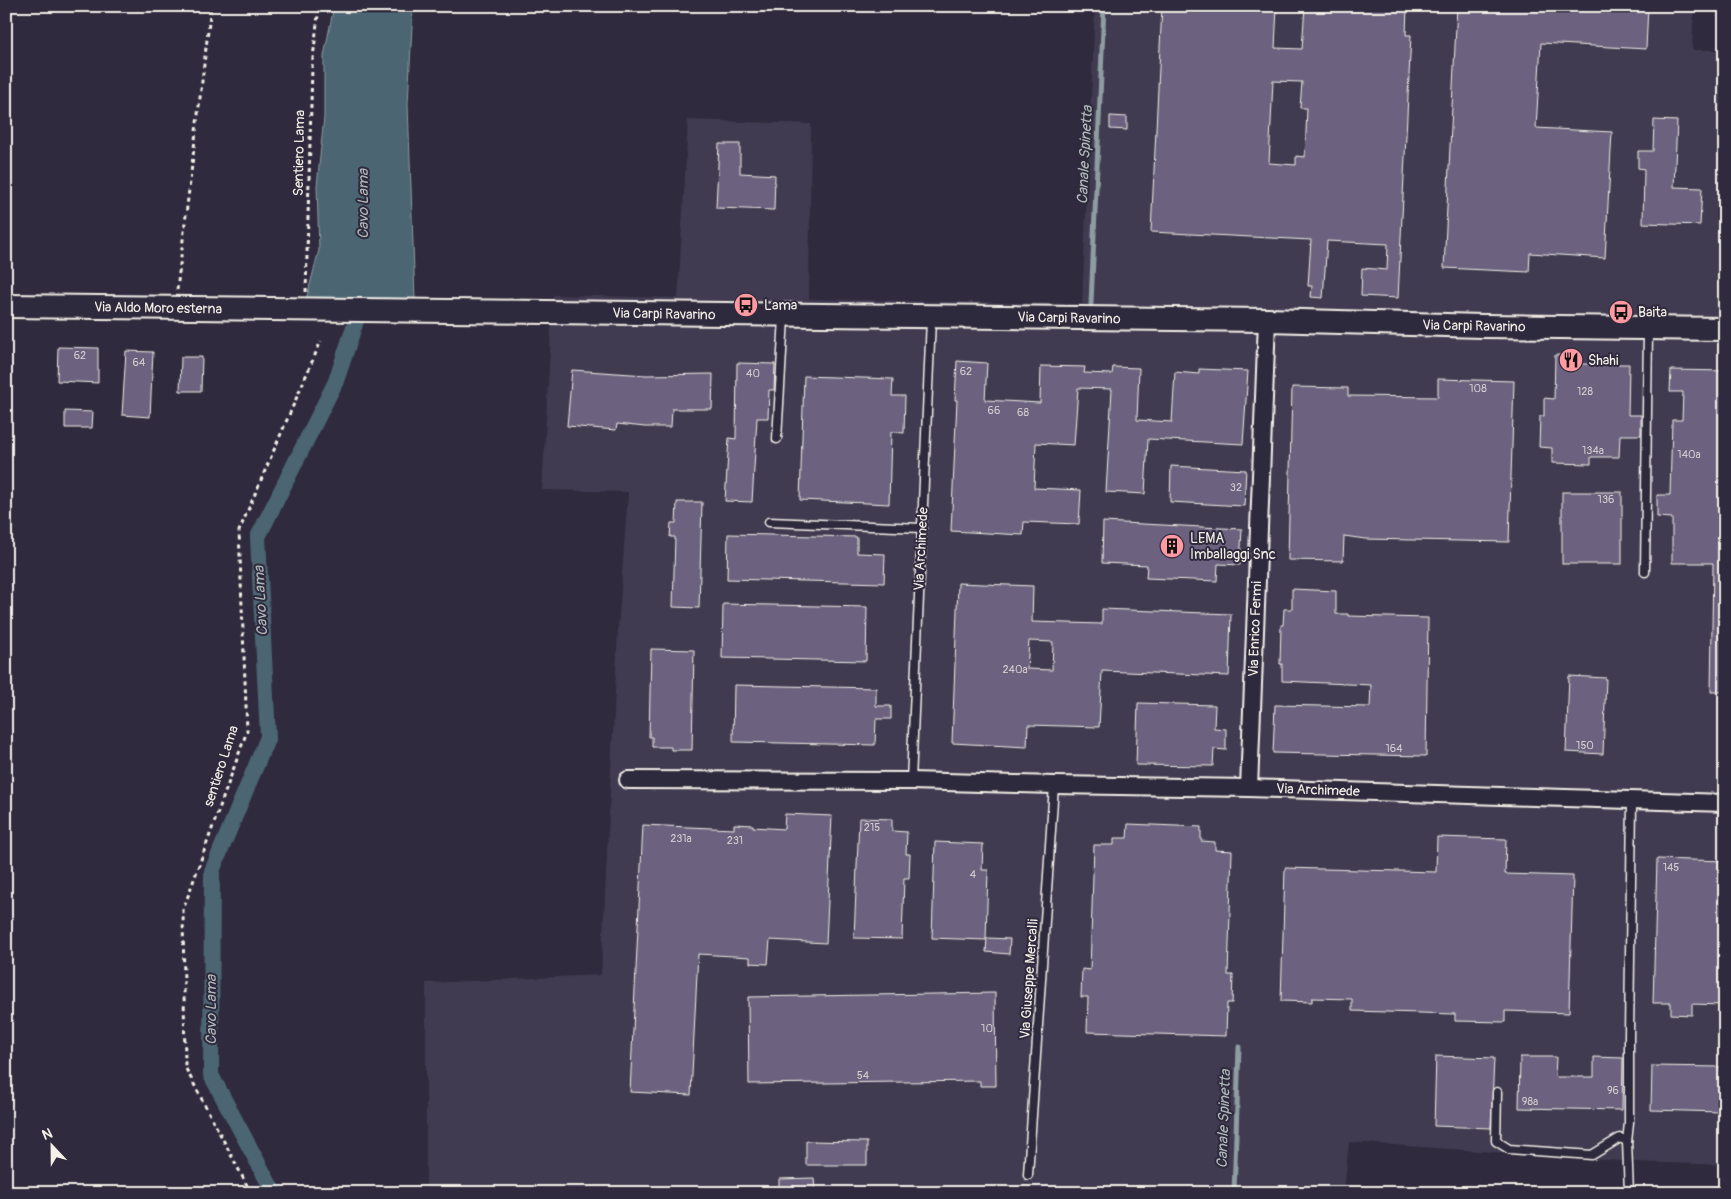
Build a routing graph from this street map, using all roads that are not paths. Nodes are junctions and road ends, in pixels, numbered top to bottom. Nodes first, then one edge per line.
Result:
1 (6, 306) edge
2 (413, 311) joint
3 (784, 315) junction
4 (931, 317) junction
5 (1267, 320) junction
6 (1648, 328) junction
7 (1725, 329) edge
8 (778, 439) dead end
9 (769, 522) dead end
10 (922, 528) junction
11 (1645, 572) dead end
12 (628, 780) dead end
13 (910, 781) junction
14 (1054, 785) junction
15 (1249, 788) junction
16 (1632, 801) junction
17 (1725, 804) edge
18 (1497, 1092) dead end
19 (1628, 1142) junction
20 (1028, 1176) dead end
21 (1629, 1193) edge

1 - 2 main road, Via Aldo Moro esterna
2 - 3 main road, Via Carpi Ravarino
3 - 4 main road, Via Carpi Ravarino
3 - 8 lane
4 - 5 main road, Via Carpi Ravarino
4 - 10 lane, Via Archimede
5 - 6 main road, Via Carpi Ravarino
5 - 15 street, Via Enrico Fermi
6 - 7 main road, Via Carpi Ravarino
6 - 11 lane
9 - 10 lane
10 - 13 lane, Via Archimede
12 - 13 street, Via Archimede
13 - 14 street, Via Archimede
14 - 15 street, Via Archimede
14 - 20 lane, Via Giuseppe Mercalli
15 - 16 street, Via Archimede
16 - 17 street, Via Archimede
16 - 19 lane
18 - 19 lane
19 - 21 lane

